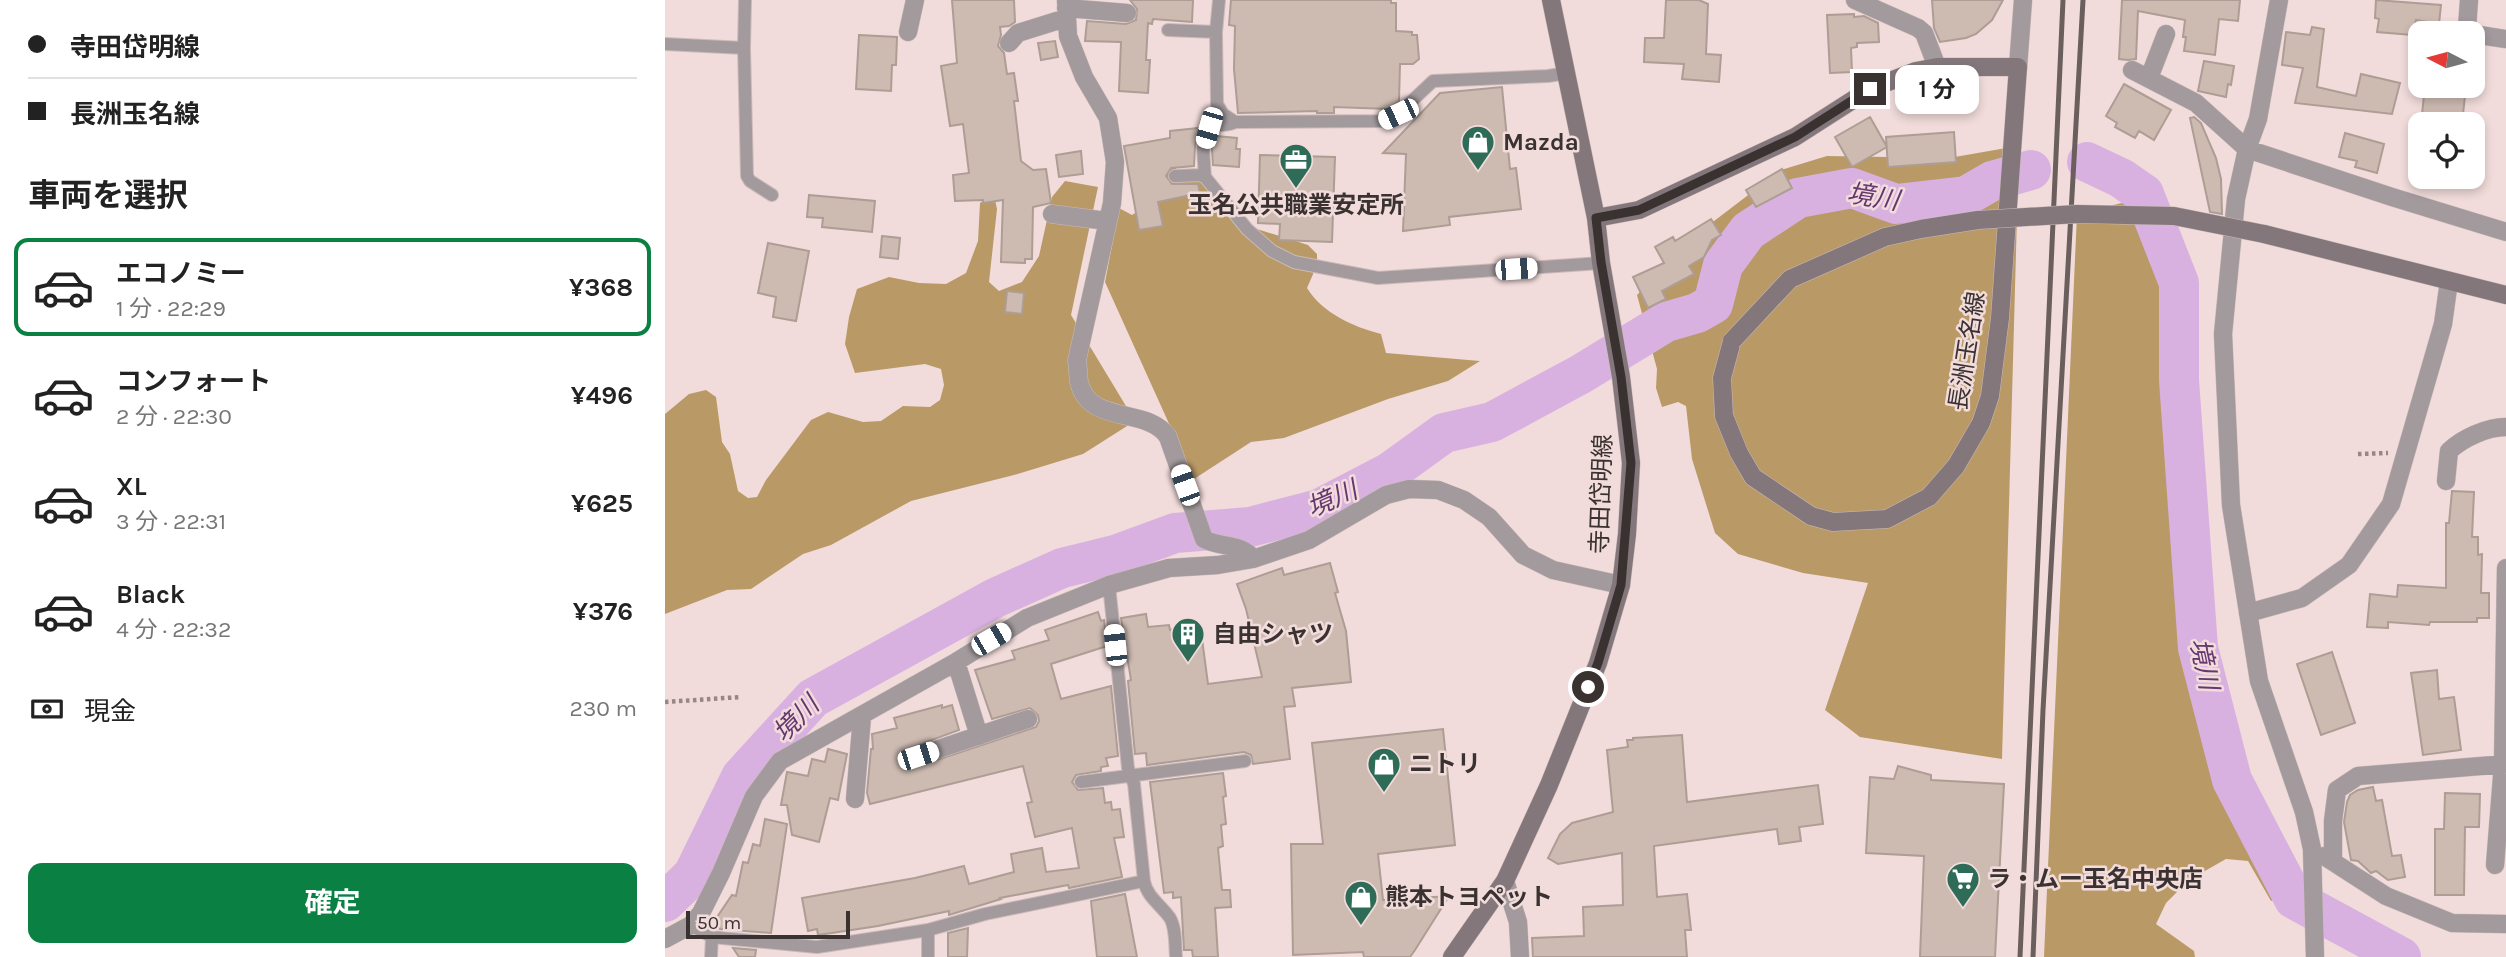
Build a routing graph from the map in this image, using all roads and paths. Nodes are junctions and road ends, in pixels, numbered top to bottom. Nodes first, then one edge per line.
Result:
1 (745, 0) edge
2 (915, 0) edge
3 (1219, 0) edge
4 (1551, 0) edge
5 (1855, 0) edge
6 (2023, 0) edge
7 (2279, 0) edge
8 (2469, 0) edge
9 (1066, 8) edge
10 (1127, 13) dead end
11 (2467, 21) edge
12 (1168, 30) dead end
13 (908, 32) dead end
14 (1216, 32) junction
15 (2166, 34) dead end
16 (2485, 36) edge
17 (2506, 39) edge
18 (1009, 43) dead end
19 (665, 44) edge
20 (744, 48) junction
21 (1937, 67) junction
22 (2018, 68) junction
23 (2131, 70) dead end
24 (1567, 73) junction
25 (2149, 78) junction
26 (1235, 122) junction
27 (2247, 149) junction
28 (1175, 176) dead end
29 (1205, 177) junction
30 (772, 195) dead end
31 (1052, 214) dead end
32 (1596, 218) junction
33 (1107, 221) junction
34 (2506, 232) edge
35 (1601, 262) junction
36 (2449, 281) junction
37 (2506, 295) edge
38 (2506, 427) edge
39 (2389, 453) dead end
40 (2358, 454) dead end
41 (2446, 481) dead end
42 (1253, 559) junction
43 (2506, 568) edge
44 (1109, 585) junction
45 (1621, 585) junction
46 (2248, 613) junction
47 (956, 662) junction
48 (741, 697) dead end
49 (665, 702) edge
50 (862, 717) junction
51 (1028, 719) dead end
52 (979, 736) junction
53 (918, 756) dead end
54 (1245, 761) dead end
55 (2504, 764) edge
56 (1131, 775) junction
57 (1081, 782) dead end
58 (855, 799) dead end
59 (2313, 858) junction
60 (2333, 862) junction
61 (2495, 865) dead end
62 (1144, 881) junction
63 (1505, 881) junction
64 (2506, 924) edge
65 (691, 925) junction
66 (927, 930) junction
67 (712, 937) junction
68 (665, 939) edge
69 (817, 952) edge
70 (711, 957) edge
71 (928, 957) edge
72 (1176, 957) edge
73 (1452, 957) edge
74 (1520, 957) edge
75 (2315, 957) edge

1 - 20 lane
2 - 13 street
3 - 14 lane
4 - 24 main road, 寺田岱明線
5 - 21 street
6 - 22 street
7 - 27 street
8 - 11 street
9 - 10 street
9 - 18 street
9 - 33 street
12 - 14 lane
14 - 26 lane
15 - 25 street
16 - 17 street
19 - 20 lane
20 - 30 lane
21 - 22 main road
21 - 32 main road
22 - 36 main road, 長洲玉名線, bridge
23 - 25 street
24 - 26 lane
24 - 32 main road, 寺田岱明線
25 - 27 street
26 - 29 lane
27 - 34 street
27 - 46 street
28 - 29 lane
29 - 35 lane
31 - 33 street
32 - 35 main road, 寺田岱明線
33 - 42 street
35 - 45 main road, 寺田岱明線
36 - 37 main road, 長洲玉名線
36 - 46 street
38 - 41 street
39 - 40 path
42 - 44 street
42 - 45 street
43 - 55 street
44 - 47 street
44 - 56 lane
45 - 63 main road, 寺田岱明線
46 - 59 street
47 - 50 street
47 - 52 street
48 - 49 path
50 - 58 street
50 - 65 street
51 - 52 street
52 - 53 street
54 - 56 lane
55 - 60 street
55 - 61 street
56 - 57 lane
56 - 62 lane
59 - 60 street
59 - 75 street
60 - 64 street
62 - 66 lane
62 - 72 lane
63 - 73 main road, 寺田岱明線
63 - 74 street
65 - 67 lane
65 - 68 street
66 - 69 lane
66 - 71 lane
67 - 69 lane
67 - 70 lane

